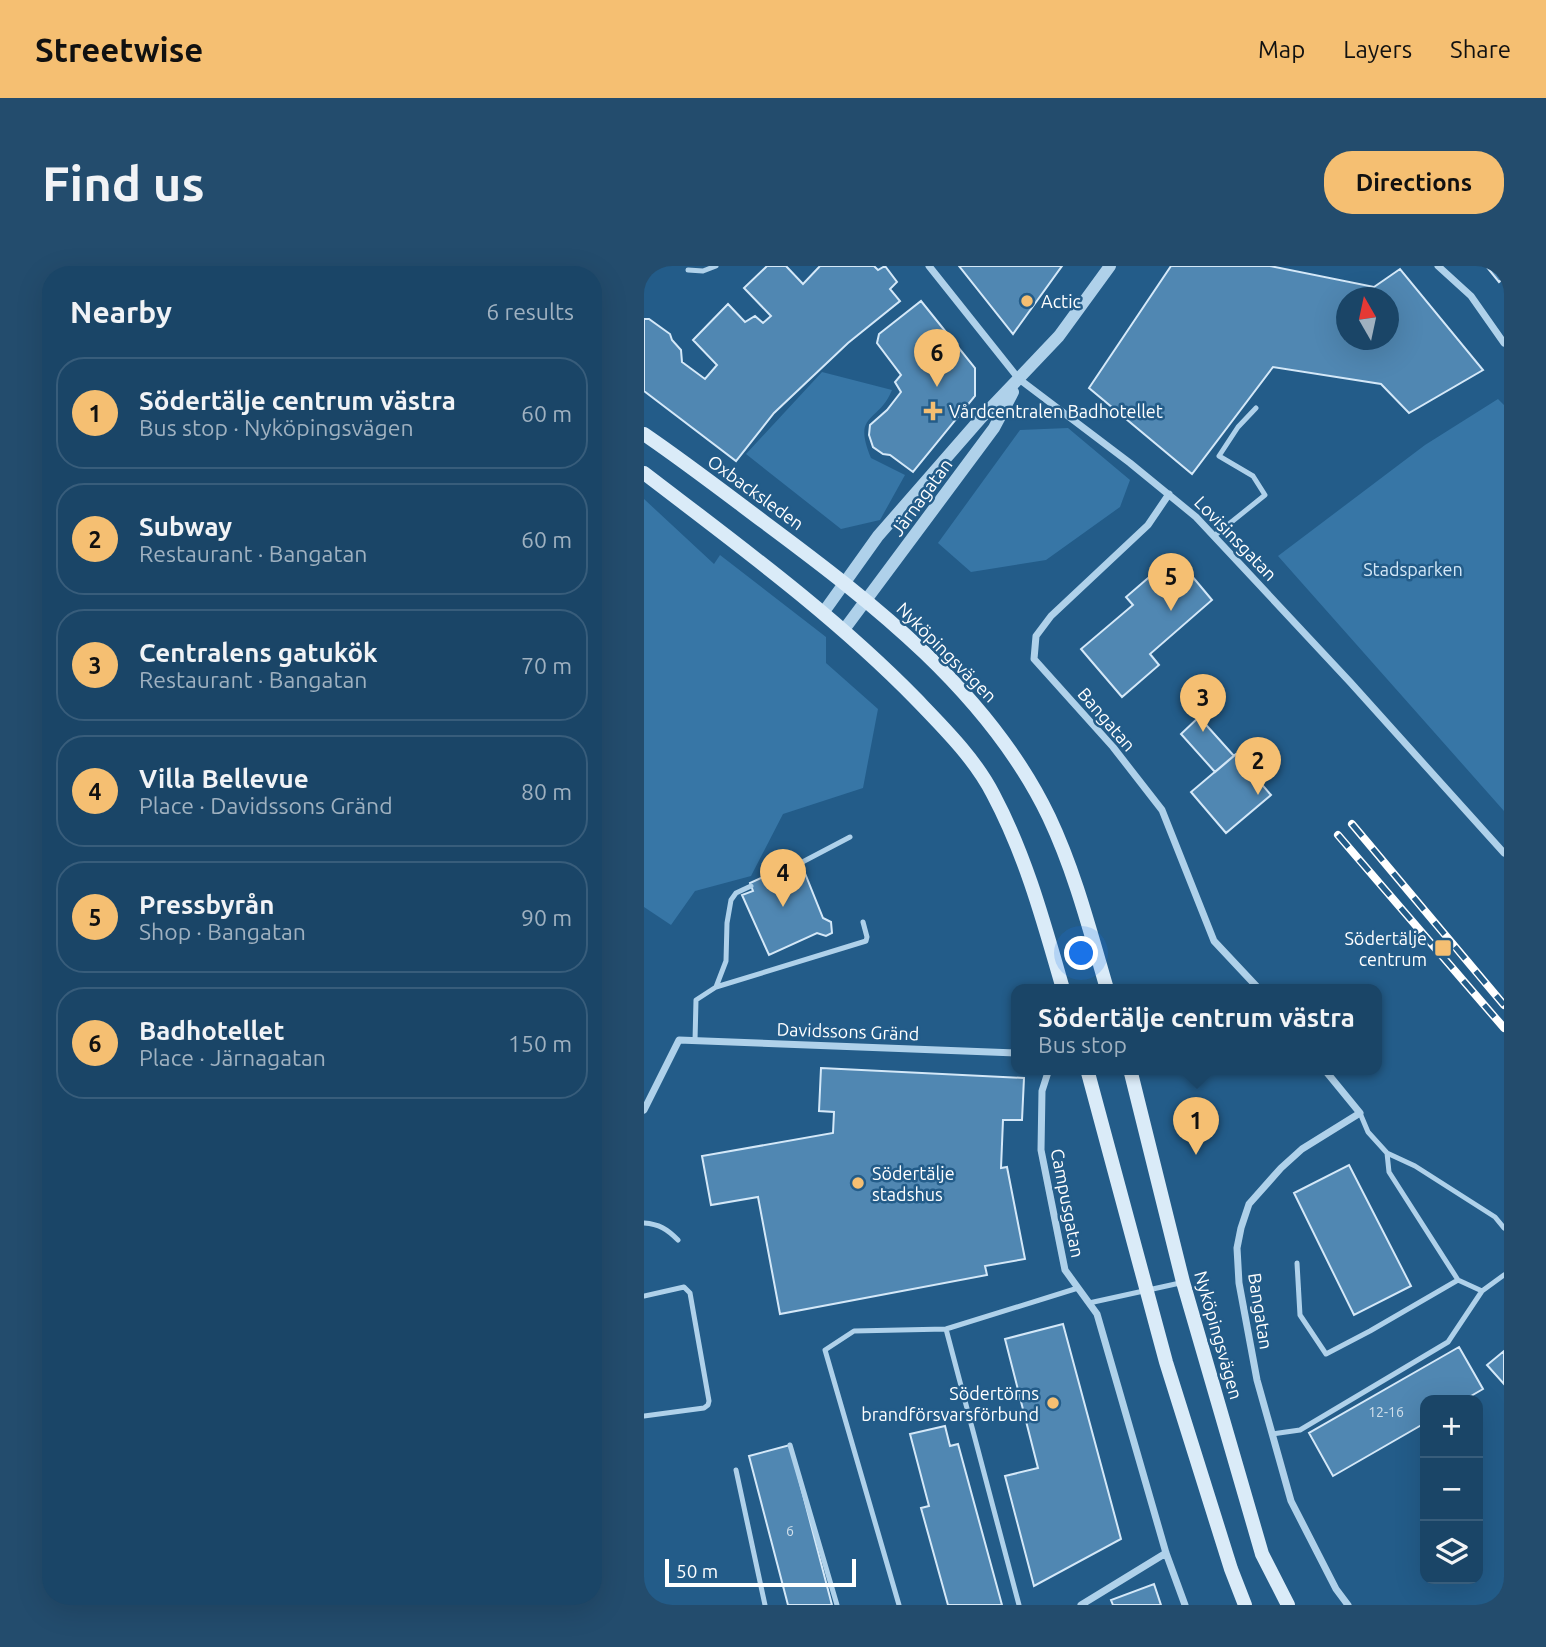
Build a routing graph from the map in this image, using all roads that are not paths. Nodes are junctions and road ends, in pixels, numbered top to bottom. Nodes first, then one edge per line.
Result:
1 (716, 266) edge
2 (929, 266) edge
3 (1110, 266) edge
4 (1438, 266) edge
5 (688, 270) dead end
6 (1504, 342) edge
7 (1019, 379) junction
8 (1256, 408) dead end
9 (644, 434) edge
10 (644, 473) edge
11 (1169, 494) junction
12 (1214, 536) junction
13 (845, 583) junction
14 (867, 601) junction
15 (823, 613) junction
16 (843, 631) junction
17 (850, 837) dead end
18 (1504, 853) edge
19 (772, 878) dead end
20 (751, 887) dead end
21 (863, 922) dead end
22 (1062, 984) edge
23 (1106, 984) edge
24 (1254, 984) edge
25 (716, 987) junction
26 (695, 1041) junction
27 (1011, 1053) edge
28 (1047, 1075) edge
29 (1089, 1075) edge
30 (1131, 1075) edge
31 (1329, 1075) edge
32 (644, 1110) edge
33 (1360, 1113) junction
34 (1387, 1153) junction
35 (644, 1223) edge
36 (1504, 1228) edge
37 (678, 1240) dead end
38 (1297, 1263) dead end
39 (1504, 1275) edge
40 (1458, 1280) junction
41 (1183, 1282) junction
42 (1078, 1288) junction
43 (1146, 1291) junction
44 (1482, 1291) junction
45 (644, 1296) edge
46 (1089, 1303) junction
47 (946, 1329) junction
48 (644, 1416) edge
49 (1272, 1434) junction
50 (790, 1445) dead end
51 (736, 1470) dead end
52 (1166, 1553) junction
53 (765, 1605) edge
54 (837, 1605) edge
55 (899, 1605) edge
56 (1019, 1605) edge
57 (1081, 1605) edge
58 (1185, 1605) edge
59 (1245, 1605) edge
60 (1288, 1605) edge
61 (1348, 1605) edge

1 - 5 lane
2 - 7 street, Lovisinsgatan
3 - 7 street, Järnagatan
4 - 6 street
7 - 11 street, Lovisinsgatan
7 - 13 street, Järnagatan
7 - 14 street, Järnagatan
8 - 12 lane
9 - 13 main road, Oxbacksleden
10 - 15 main road
11 - 12 street, Lovisinsgatan
11 - 24 street, Bangatan
12 - 18 street, Lovisinsgatan
13 - 14 main road, Nyköpingsvägen
13 - 15 street, Järnagatan
14 - 16 street, Järnagatan
14 - 23 main road, Nyköpingsvägen
15 - 16 main road
16 - 22 main road
17 - 19 lane
20 - 25 lane
21 - 25 lane
25 - 26 lane
26 - 27 street, Davidssons Gränd
26 - 32 street, Davidssons Gränd
28 - 42 street, Campusgatan
29 - 43 main road
30 - 41 main road, Nyköpingsvägen
31 - 33 street
33 - 34 lane
33 - 49 street, Bangatan
34 - 36 lane
34 - 40 lane
35 - 37 lane
38 - 40 lane
39 - 44 lane
40 - 44 lane
41 - 43 lane
41 - 60 main road, Nyköpingsvägen
42 - 46 street, Campusgatan
42 - 47 lane
43 - 46 lane
43 - 59 main road
44 - 49 lane
45 - 48 lane
46 - 52 street, Campusgatan
47 - 55 lane
47 - 56 lane
49 - 61 street, Bangatan
50 - 54 lane
51 - 53 lane
52 - 57 street
52 - 58 street

